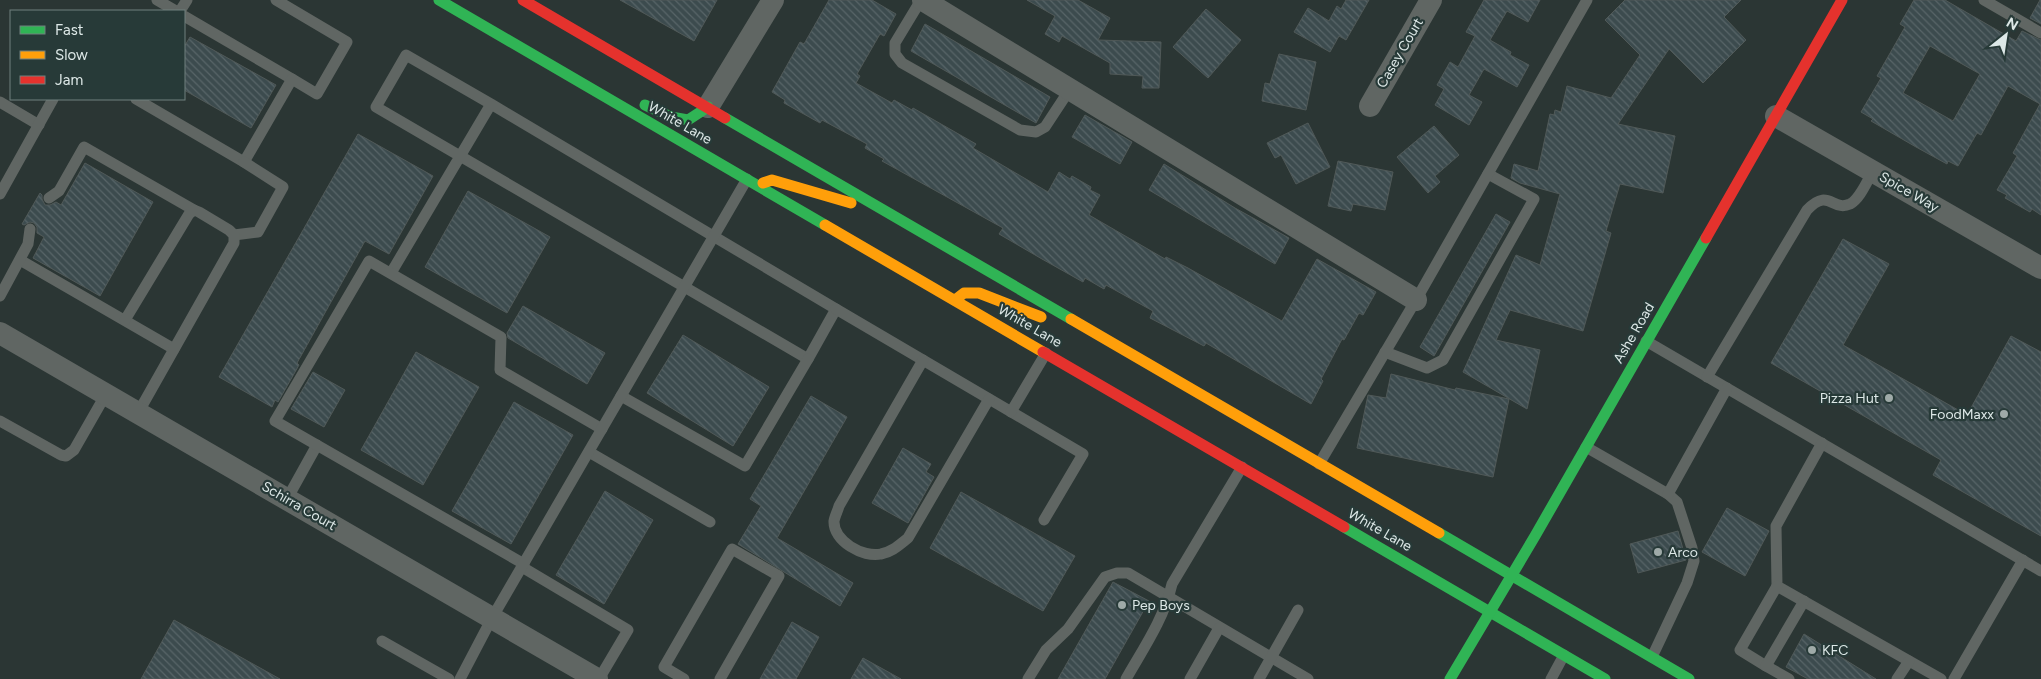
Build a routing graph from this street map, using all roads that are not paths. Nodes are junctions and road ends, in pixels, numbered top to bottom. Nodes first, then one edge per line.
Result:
1 (157, 0) edge
2 (276, 0) edge
3 (439, 0) edge
4 (523, 0) edge
5 (773, 0) edge
6 (922, 0) edge
7 (1431, 0) edge
8 (1586, 0) edge
9 (1842, 0) edge
10 (1984, 0) edge
11 (174, 10) edge
12 (185, 17) edge
13 (2041, 33) edge
14 (541, 60) junction
15 (292, 80) junction
16 (1070, 89) junction
17 (53, 100) edge
18 (138, 100) edge
19 (0, 102) edge
20 (491, 104) junction
21 (1370, 106) dead end
22 (708, 108) junction
23 (1776, 116) junction
24 (38, 125) junction
25 (460, 156) junction
26 (244, 162) junction
27 (1873, 171) junction
28 (1488, 174) junction
29 (747, 179) junction
30 (759, 186) junction
31 (1, 189) edge
32 (53, 201) dead end
33 (194, 210) junction
34 (895, 216) junction
35 (34, 232) dead end
36 (234, 235) junction
37 (714, 236) junction
38 (20, 260) junction
39 (2041, 268) edge
40 (391, 273) junction
41 (684, 287) junction
42 (0, 296) edge
43 (955, 300) junction
44 (1416, 300) junction
45 (836, 309) junction
46 (125, 320) junction
47 (0, 333) edge
48 (1646, 341) junction
49 (1122, 348) junction
50 (174, 349) junction
51 (1385, 352) junction
52 (1046, 353) junction
53 (808, 359) junction
54 (923, 360) junction
55 (1707, 376) junction
56 (1727, 388) junction
57 (106, 394) junction
58 (621, 396) junction
59 (989, 399) junction
60 (138, 412) junction
61 (1011, 412) junction
62 (0, 421) edge
63 (602, 429) junction
64 (1822, 443) junction
65 (318, 445) junction
66 (1586, 447) junction
67 (589, 452) junction
68 (1320, 464) junction
69 (1242, 467) junction
70 (1668, 494) junction
71 (287, 499) junction
72 (1044, 520) dead end
73 (710, 522) dead end
74 (2023, 560) junction
75 (523, 566) junction
76 (2041, 571) edge
77 (1512, 575) junction
78 (1777, 586) junction
79 (1168, 598) junction
80 (1804, 601) junction
81 (1298, 610) dead end
82 (1490, 611) junction
83 (492, 618) junction
84 (1219, 628) junction
85 (382, 641) dead end
86 (1564, 655) junction
87 (1652, 657) junction
88 (1271, 658) junction
89 (1908, 661) junction
90 (1766, 666) junction
91 (449, 679) edge
92 (460, 679) edge
93 (598, 679) edge
94 (684, 679) edge
95 (720, 679) edge
96 (1028, 679) edge
97 (1126, 679) edge
98 (1190, 679) edge
99 (1259, 679) edge
100 (1308, 679) edge
101 (1450, 679) edge
102 (1551, 679) edge
103 (1606, 679) edge
104 (1689, 679) edge
105 (1789, 679) edge
106 (1897, 679) edge
107 (1941, 679) edge
108 (1954, 679) edge

1 - 11 lane
2 - 15 lane
3 - 14 main road, White Lane
4 - 22 main road, White Lane
5 - 22 street
6 - 16 street
6 - 16 lane
7 - 21 street, Casey Court
8 - 28 lane
9 - 23 main road, Ashe Road
10 - 13 lane
12 - 15 lane
14 - 22 main road
14 - 29 main road, White Lane
15 - 26 lane
16 - 44 street
17 - 24 lane
18 - 26 lane
19 - 24 lane
20 - 25 lane
20 - 25 lane
20 - 37 lane
22 - 34 main road, White Lane
23 - 27 street, Spice Way
23 - 48 main road, Ashe Road
24 - 31 lane
25 - 40 lane
25 - 41 lane
26 - 36 lane
27 - 39 street, Spice Way
27 - 55 lane
28 - 44 lane
28 - 51 lane
29 - 30 main road, White Lane
29 - 37 lane
30 - 34 main road
30 - 43 main road, White Lane
32 - 33 lane
33 - 36 lane
33 - 46 lane
34 - 49 main road, White Lane
35 - 38 lane
36 - 50 lane
37 - 41 lane
37 - 45 lane
38 - 42 lane
38 - 46 lane
40 - 63 lane
40 - 65 lane
41 - 53 lane
41 - 58 lane
43 - 49 main road
43 - 52 main road, White Lane
44 - 51 lane
45 - 53 lane
45 - 54 lane
46 - 50 lane
47 - 57 street, Schirra Court
48 - 55 lane
48 - 66 main road, Ashe Road
49 - 68 main road, White Lane
50 - 60 lane
51 - 68 lane
52 - 61 lane
52 - 69 main road, White Lane
53 - 58 lane
54 - 59 lane
54 - 59 lane
55 - 56 lane
56 - 64 lane
56 - 70 lane
57 - 60 street, Schirra Court
57 - 62 lane
58 - 63 lane
59 - 61 lane
60 - 71 street, Schirra Court
61 - 72 lane
63 - 67 lane
64 - 74 lane
64 - 78 lane
65 - 71 lane
65 - 75 lane
66 - 70 lane
66 - 77 main road, Ashe Road
67 - 73 lane
67 - 75 lane
68 - 77 main road, White Lane
69 - 79 lane
69 - 82 main road, White Lane
70 - 87 lane
71 - 83 street, Schirra Court
74 - 76 lane
74 - 108 lane
75 - 83 lane
75 - 93 lane
77 - 82 main road, Ashe Road
77 - 87 main road, White Lane
78 - 80 lane
78 - 90 lane
79 - 84 lane
79 - 96 lane
79 - 97 lane
80 - 89 lane
80 - 90 lane
81 - 88 lane
82 - 86 main road, White Lane
82 - 101 main road, Ashe Road
83 - 92 lane
83 - 93 street, Schirra Court
84 - 88 lane
84 - 98 lane
85 - 91 lane
86 - 102 lane
86 - 103 main road, White Lane
87 - 104 main road, White Lane
88 - 99 lane
88 - 100 lane
89 - 106 lane
89 - 107 lane
90 - 105 lane
94 - 95 lane

